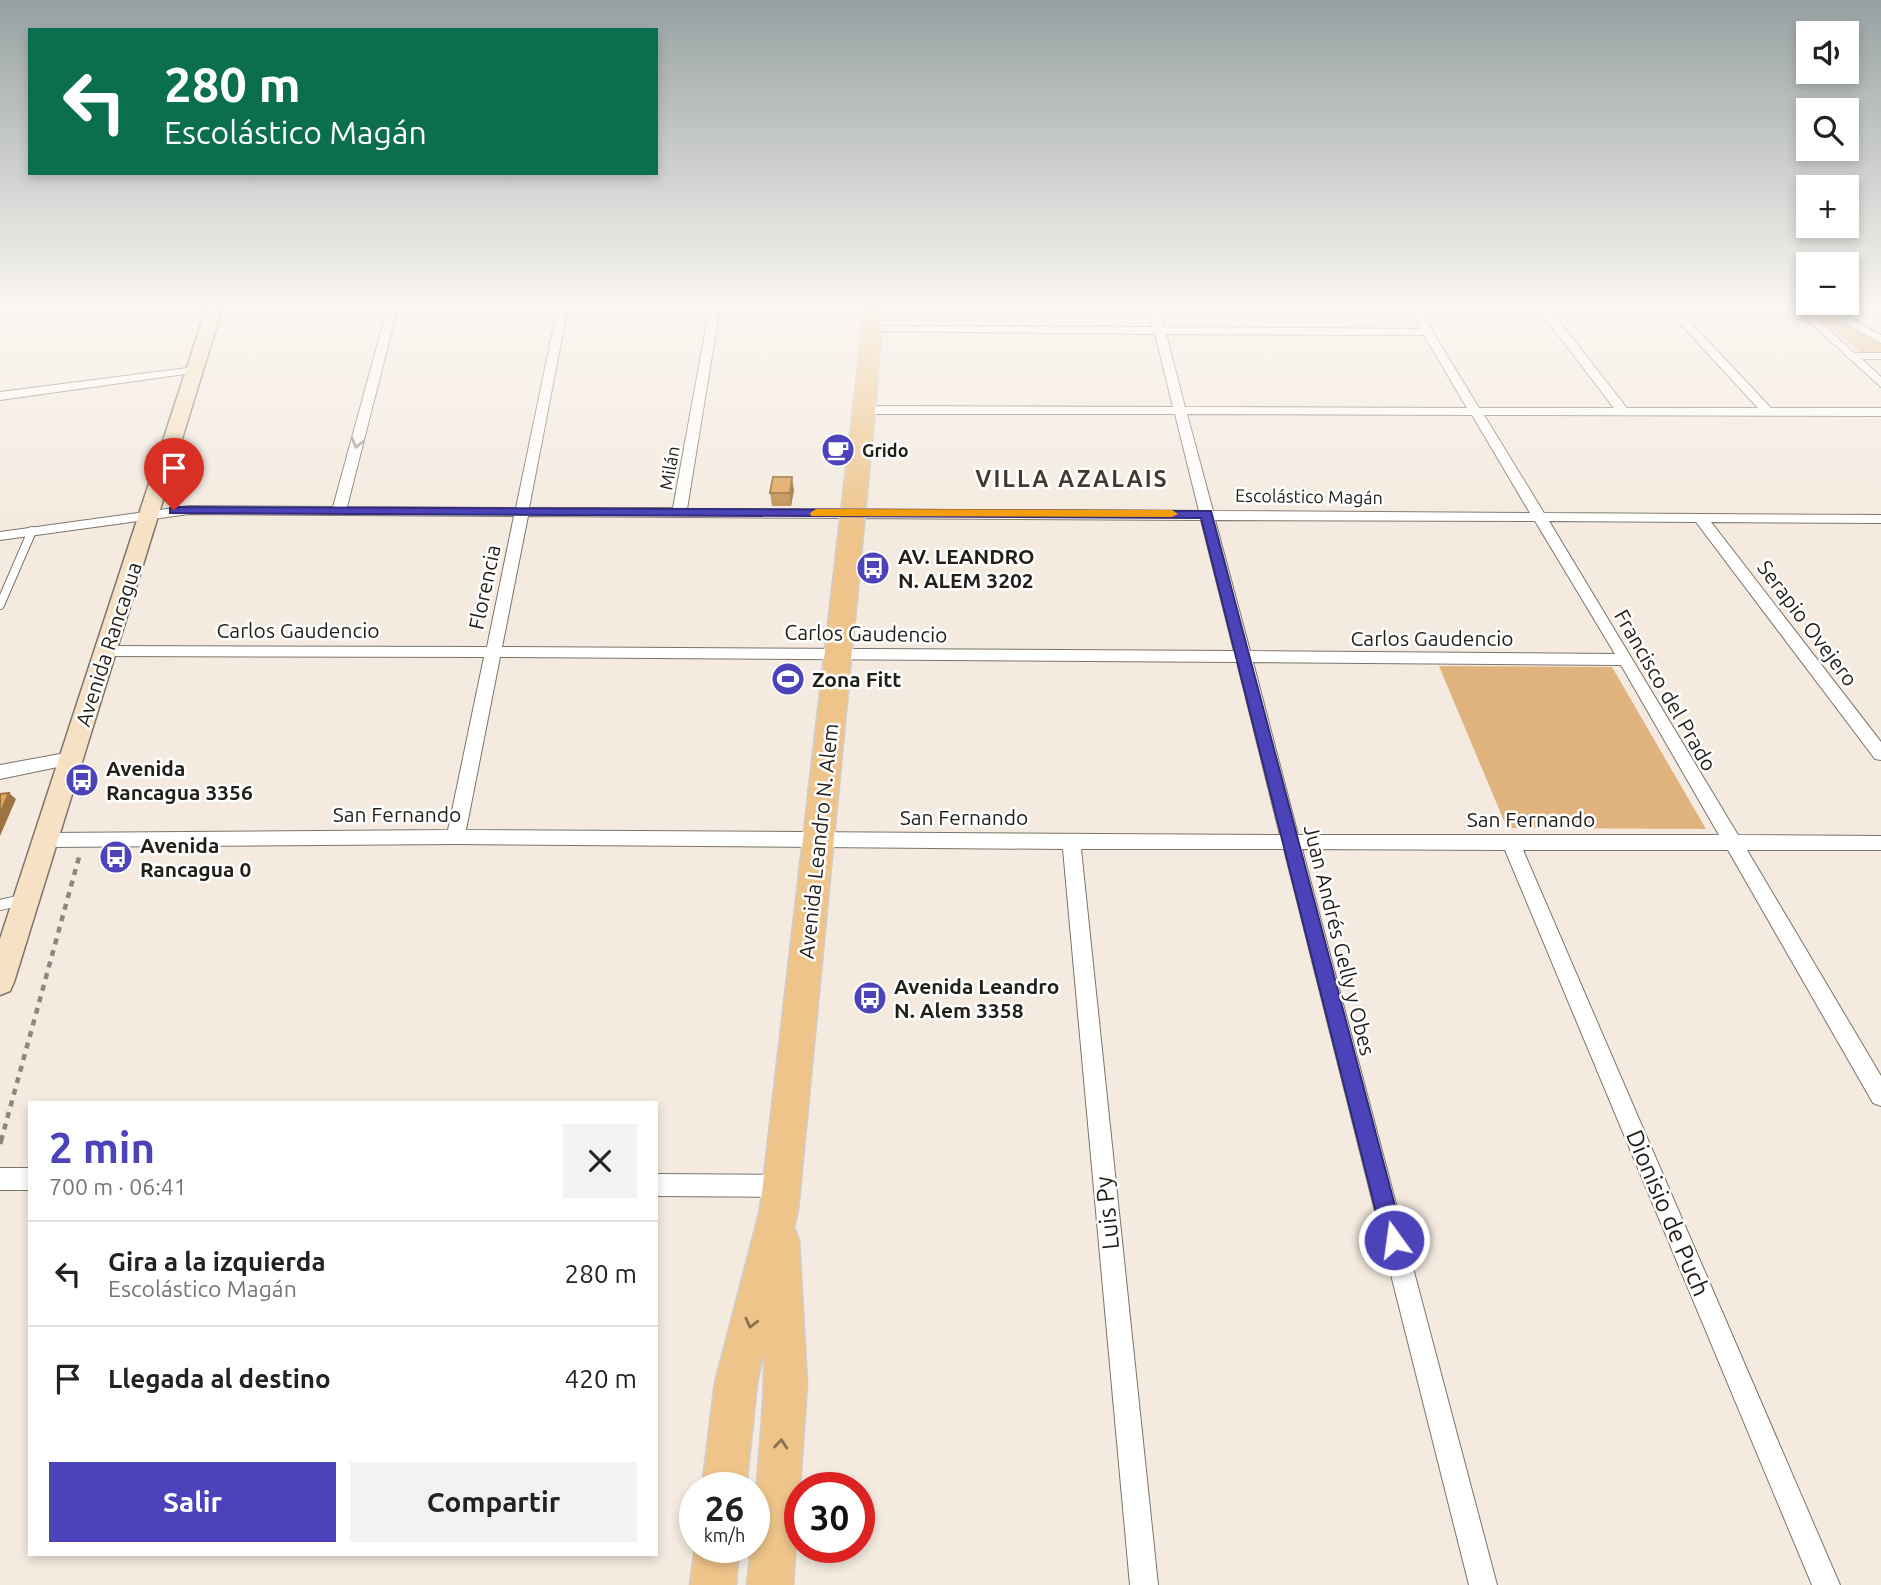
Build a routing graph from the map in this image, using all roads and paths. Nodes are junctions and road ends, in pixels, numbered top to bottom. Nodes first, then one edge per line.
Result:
1 (120, 380) edge
2 (192, 380) edge
3 (374, 380) edge
4 (548, 380) edge
5 (702, 380) edge
6 (868, 380) edge
7 (1174, 380) edge
8 (1457, 380) edge
9 (1599, 380) edge
10 (1738, 380) edge
11 (0, 396) edge
12 (1182, 409) junction
13 (865, 410) junction
14 (1476, 411) junction
15 (1623, 411) junction
16 (1767, 411) junction
17 (1881, 412) edge
18 (339, 511) junction
19 (521, 512) junction
20 (679, 513) junction
21 (854, 513) junction
22 (149, 514) junction
23 (1206, 514) junction
24 (1539, 517) junction
25 (1701, 519) junction
26 (1875, 519) edge
27 (32, 531) junction
28 (1881, 532) edge
29 (0, 536) edge
30 (0, 604) edge
31 (105, 651) junction
32 (492, 652) junction
33 (838, 653) junction
34 (1244, 658) junction
35 (1626, 660) junction
36 (1881, 754) edge
37 (71, 758) junction
38 (0, 772) edge
39 (456, 837) junction
40 (84, 838) junction
41 (47, 840) junction
42 (818, 840) junction
43 (1071, 840) junction
44 (1291, 842) junction
45 (1511, 842) junction
46 (1731, 843) junction
47 (1881, 843) edge
48 (27, 898) junction
49 (0, 905) edge
50 (0, 982) edge
51 (1881, 1096) edge
52 (0, 1144) edge
53 (0, 1179) edge
54 (28, 1180) edge
55 (658, 1185) edge
56 (780, 1198) junction
57 (726, 1472) edge
58 (715, 1563) edge
59 (713, 1585) edge
60 (770, 1585) edge
61 (1144, 1585) edge
62 (1483, 1585) edge
63 (1826, 1585) edge

1 - 11 street
2 - 22 main road, Avenida Rancagua
3 -> 18 street
4 - 19 street, Florencia
5 - 20 street, Milán
6 - 13 main road, Avenida Leandro N. Alem
7 - 12 street, Juan Andrés Gelly y Obes
8 - 14 street, Francisco del Prado
9 - 15 street
10 - 16 street
12 - 13 street
12 - 14 street
12 - 23 street, Juan Andrés Gelly y Obes
13 - 21 main road, Avenida Leandro N. Alem
14 - 15 street
14 - 24 street, Francisco del Prado
15 - 16 street
16 - 17 street
18 - 19 street, Escolástico Magán
18 - 22 street, Escolástico Magán
19 - 20 street, Escolástico Magán
19 - 32 street, Florencia
20 - 21 street, Escolástico Magán
21 - 23 street, Escolástico Magán
21 - 33 main road, Avenida Leandro N. Alem
22 - 27 street, Escolástico Magán
22 - 31 main road, Avenida Rancagua
23 - 24 street, Escolástico Magán
23 - 34 street, Juan Andrés Gelly y Obes
24 - 25 street, Escolástico Magán
24 - 35 street, Francisco del Prado
25 - 26 street, Escolástico Magán
25 - 36 street, Serapio Ovejero
26 - 28 street
27 - 29 street, Escolástico Magán
27 - 30 lane
31 - 32 street, Carlos Gaudencio
31 - 37 main road, Avenida Rancagua
32 - 33 street, Carlos Gaudencio
32 - 39 street, Florencia
33 - 34 street, Carlos Gaudencio
33 - 42 main road, Avenida Leandro N. Alem
34 - 35 street, Carlos Gaudencio
34 - 44 street, Juan Andrés Gelly y Obes
35 - 46 street, Francisco del Prado
37 - 38 street
37 - 41 main road, Avenida Rancagua
39 - 40 street, San Fernando
39 - 42 street, San Fernando
40 - 41 street, San Fernando
40 - 52 path
41 - 48 main road, Avenida Rancagua
42 - 43 street, San Fernando
42 - 56 main road, Avenida Leandro N. Alem
43 - 44 street, San Fernando
43 - 61 street, Luis Py
44 - 45 street, San Fernando
44 - 62 street, Juan Andrés Gelly y Obes
45 - 46 street, San Fernando
45 - 63 street, Dionisio de Puch
46 - 47 street, San Fernando
46 - 51 street, Francisco del Prado
48 - 49 lane
48 - 50 main road, Avenida Rancagua
53 - 54 street
55 - 56 street
56 -> 57 main road, Avenida Leandro N. Alem
60 -> 56 main road, Avenida Leandro N. Alem
58 - 59 main road

